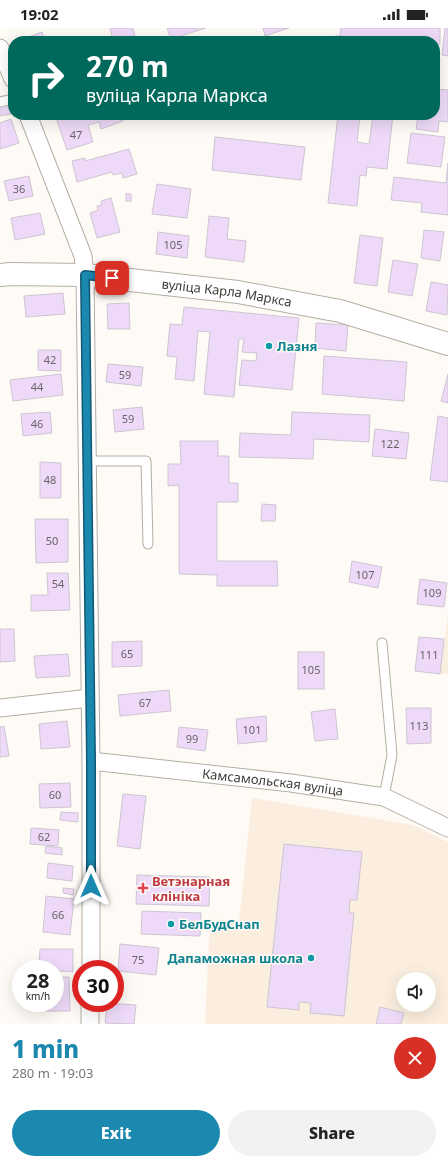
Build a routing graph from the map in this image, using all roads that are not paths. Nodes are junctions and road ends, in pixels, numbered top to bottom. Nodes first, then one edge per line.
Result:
1 (0, 48) edge
2 (8, 67) edge
3 (30, 120) edge
4 (0, 275) edge
5 (85, 275) junction
6 (448, 344) edge
7 (87, 461) junction
8 (148, 544) dead end
9 (382, 643) dead end
10 (90, 698) junction
11 (0, 708) edge
12 (91, 761) junction
13 (384, 797) junction
14 (448, 828) edge
15 (91, 960) edge
16 (90, 1012) edge
17 (90, 1024) edge

1 - 2 street
3 - 5 street
4 - 5 main road, вуліца Карла Маркса
5 - 6 main road, вуліца Карла Маркса
5 - 7 street
7 - 8 lane
7 - 10 street
9 - 13 lane
10 - 11 street
10 - 12 street
12 - 13 street, Камсамольская вуліца
12 - 15 street
13 - 14 street, Камсамольская вуліца
16 - 17 street

